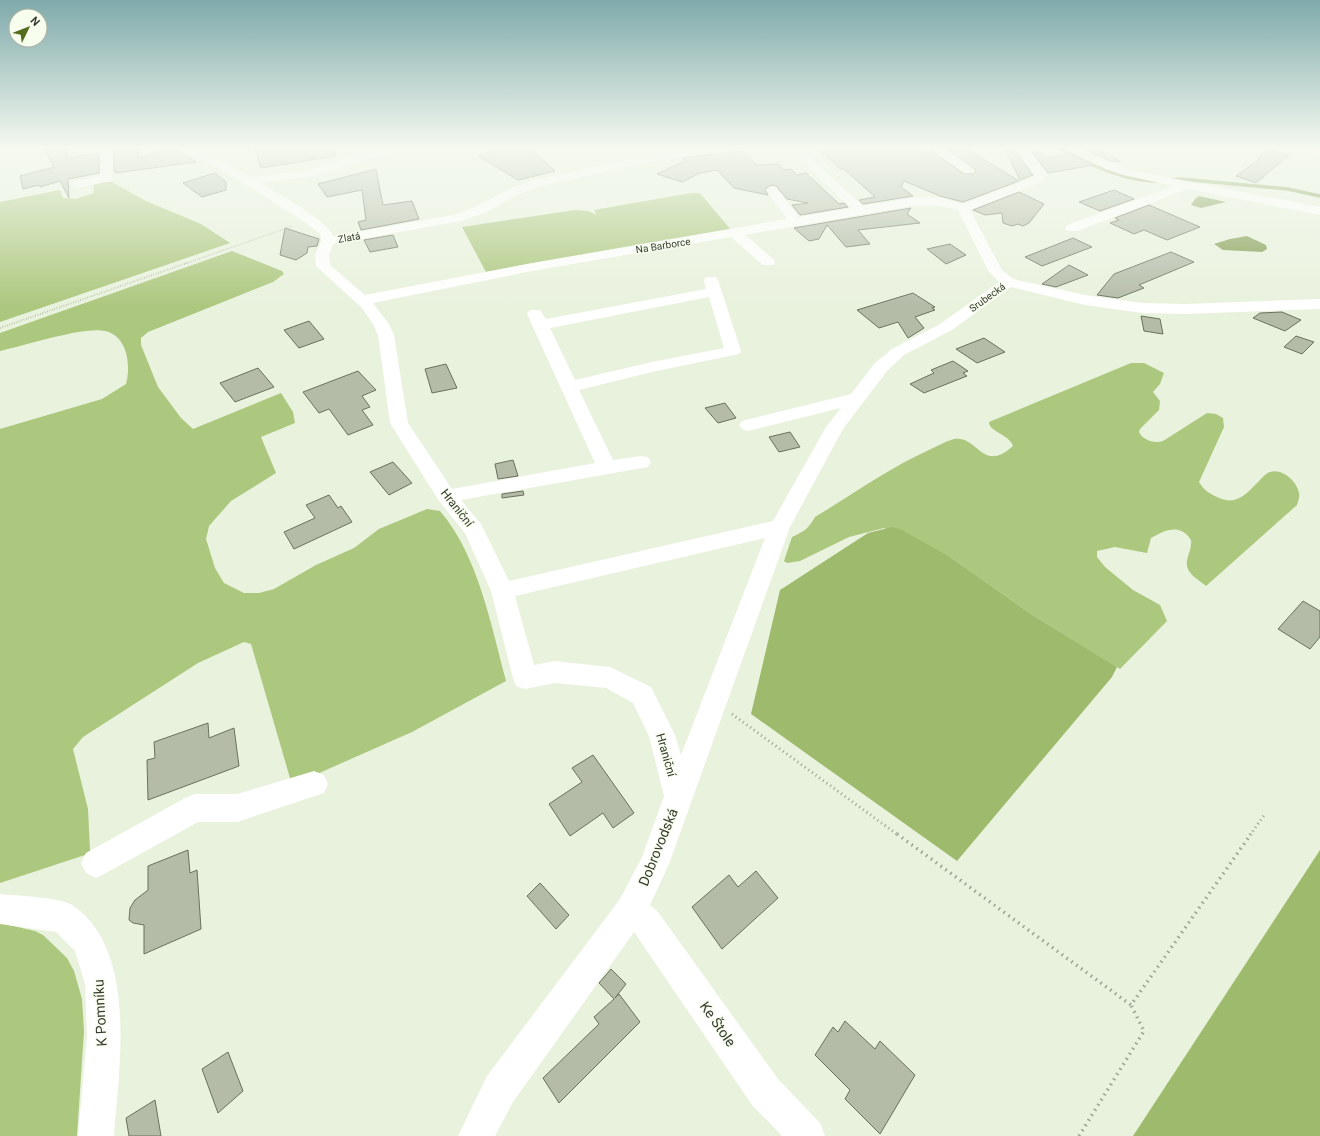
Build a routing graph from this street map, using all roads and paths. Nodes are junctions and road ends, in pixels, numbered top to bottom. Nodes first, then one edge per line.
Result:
1 (281, 201) edge
2 (497, 201) edge
3 (780, 201) edge
4 (850, 201) edge
5 (917, 201) edge
6 (937, 201) edge
7 (981, 201) edge
8 (1135, 201) edge
9 (1274, 201) edge
10 (963, 208) junction
11 (861, 211) junction
12 (1320, 211) edge
13 (311, 220) junction
14 (796, 223) junction
15 (1072, 228) dead end
16 (735, 233) junction
17 (328, 241) junction
18 (768, 262) dead end
19 (1008, 282) junction
20 (363, 300) junction
21 (1320, 304) edge
22 (0, 328) edge
23 (569, 387) junction
24 (857, 398) junction
25 (748, 425) dead end
26 (641, 462) dead end
27 (606, 467) junction
28 (459, 493) dead end
29 (780, 527) junction
30 (516, 588) dead end
31 (715, 702) junction
32 (314, 784) dead end
33 (678, 796) junction
34 (1265, 814) dead end
35 (96, 863) dead end
36 (0, 908) edge
37 (631, 910) junction
38 (1131, 1005) junction
39 (96, 1136) edge
40 (476, 1136) edge
41 (807, 1136) edge
42 (1079, 1136) edge

1 - 13 street
2 - 17 street, Zlatá
3 - 14 street
4 - 11 street
5 - 11 street, Na Barborce
6 - 10 street, Na Barborce
7 - 10 street
8 - 15 street
9 - 12 street
10 - 19 street
11 - 14 street, Na Barborce
13 - 17 street
13 - 22 path
14 - 16 street, Na Barborce
16 - 18 street
16 - 20 street, Na Barborce
17 - 20 street, Hraniční
19 - 21 street, Srubecká
19 - 24 street, Srubecká
20 - 33 street, Hraniční
23 - 23 street
23 - 27 street
24 - 25 street
24 - 29 street, Srubecká
26 - 27 street
27 - 28 street
29 - 30 street
29 - 31 street, Dobrovodská
31 - 33 street, Dobrovodská
31 - 38 path
32 - 35 street
33 - 37 street, Dobrovodská
34 - 38 path
36 - 39 street, K Pomníku
37 - 40 street, Dobrovodská
37 - 41 street, Ke Štole
38 - 42 path

